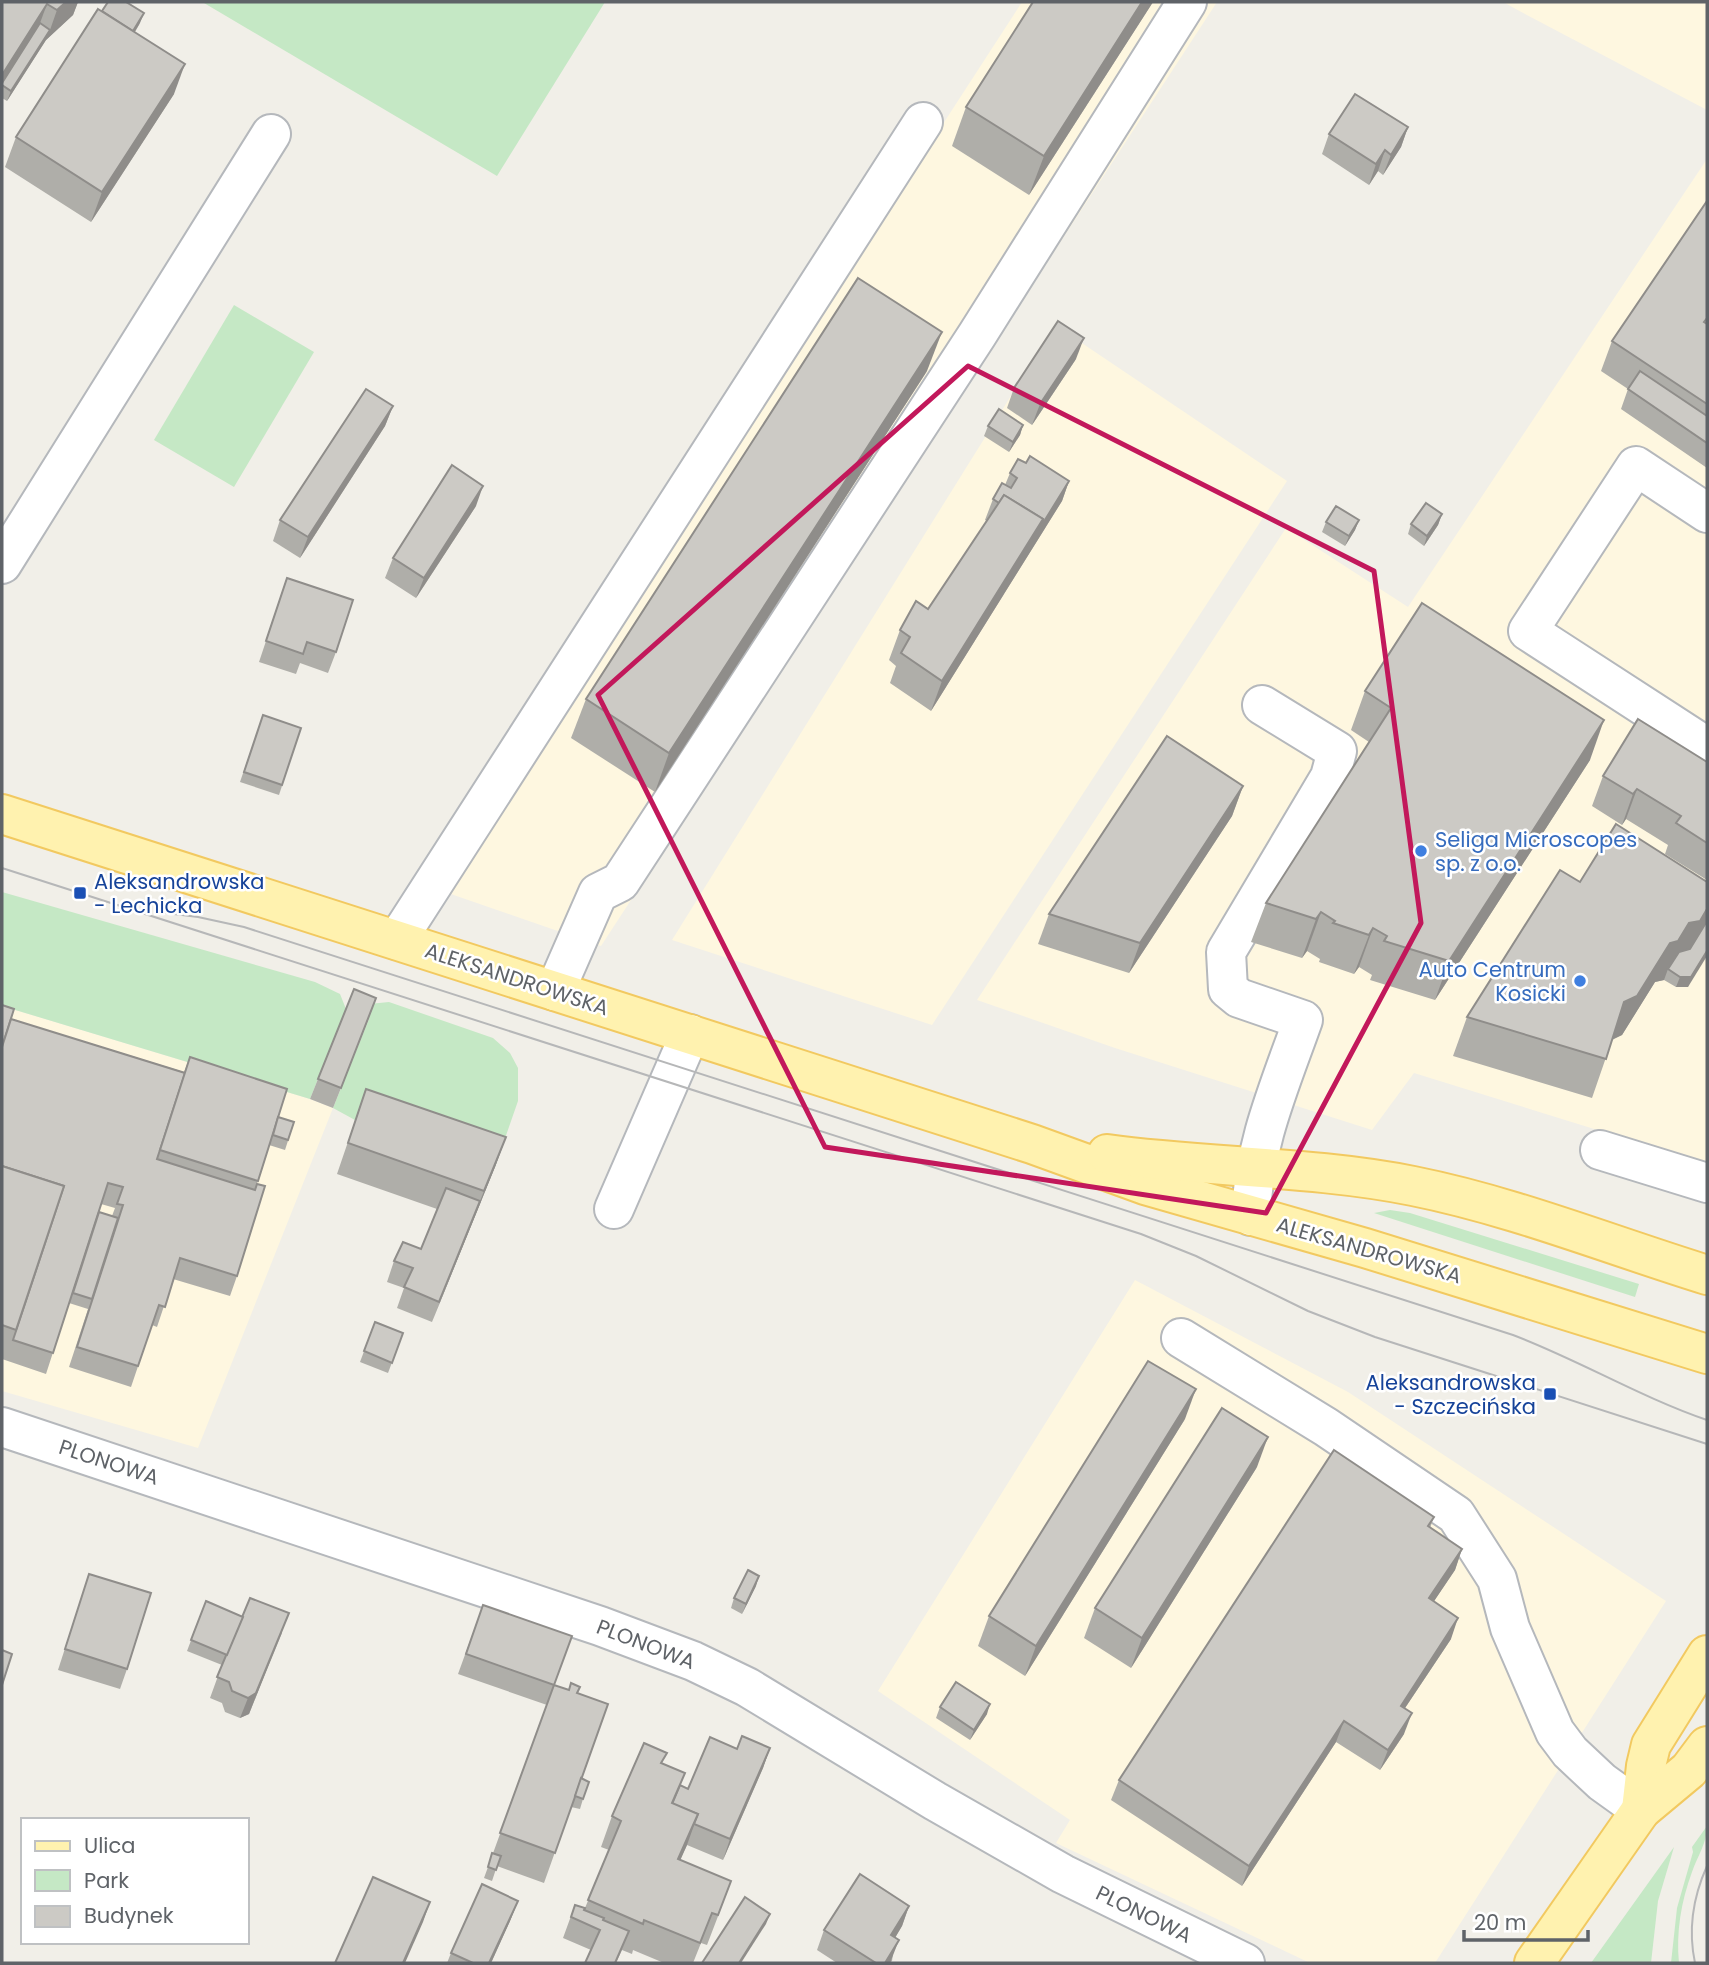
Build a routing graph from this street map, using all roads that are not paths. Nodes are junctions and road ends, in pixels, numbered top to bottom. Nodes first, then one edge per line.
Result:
1 (1187, 2) edge
2 (923, 122) dead end
3 (271, 134) dead end
4 (1707, 513) edge
5 (2, 564) edge
6 (1262, 705) dead end
7 (1707, 747) edge
8 (2, 814) edge
9 (397, 940) junction
10 (555, 991) junction
11 (690, 1034) junction
12 (1032, 1144) junction
13 (1600, 1150) dead end
14 (1254, 1168) junction
15 (1707, 1183) edge
16 (614, 1209) dead end
17 (1251, 1216) junction
18 (1706, 1273) edge
19 (1181, 1338) dead end
20 (1707, 1354) edge
21 (2, 1427) edge
22 (1707, 1655) edge
23 (1707, 1746) edge
24 (1641, 1810) junction
25 (1245, 1963) edge
26 (1534, 1963) edge

1 - 10 street
2 - 9 street
3 - 5 street
4 - 7 street
6 - 14 street
8 - 9 main road, ALEKSANDROWSKA
9 - 10 main road, ALEKSANDROWSKA
10 - 11 main road, ALEKSANDROWSKA
11 - 12 main road, ALEKSANDROWSKA
11 - 16 street
12 - 14 main road, ALEKSANDROWSKA
12 - 17 main road, ALEKSANDROWSKA
13 - 15 street
14 - 17 street
14 - 18 main road, ALEKSANDROWSKA
17 - 20 main road, ALEKSANDROWSKA
19 - 24 street
21 - 25 street, PLONOWA
22 - 24 main road
23 - 24 main road
24 - 26 main road

